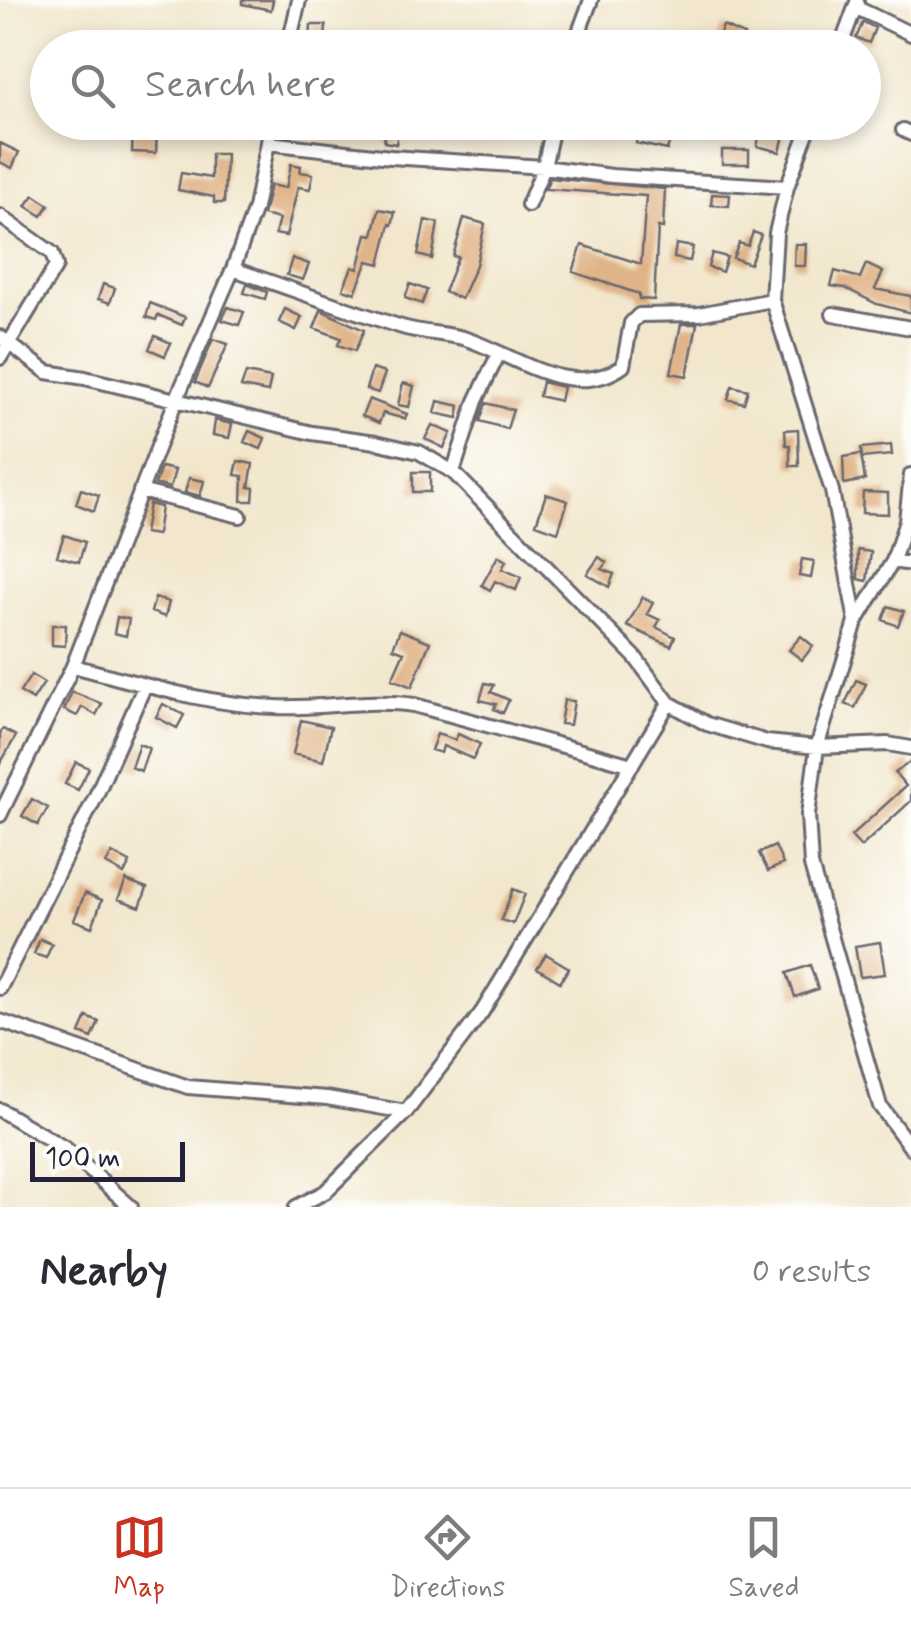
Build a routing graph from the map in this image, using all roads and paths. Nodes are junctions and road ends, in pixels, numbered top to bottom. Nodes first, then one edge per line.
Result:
1 (299, 0) edge
2 (591, 0) edge
3 (856, 4) edge
4 (292, 30) edge
5 (580, 30) edge
6 (847, 30) edge
7 (911, 34) edge
8 (269, 140) edge
9 (550, 140) edge
10 (805, 140) edge
11 (268, 143) junction
12 (544, 166) junction
13 (787, 186) junction
14 (528, 204) dead end
15 (0, 216) edge
16 (233, 270) junction
17 (772, 300) junction
18 (833, 314) dead end
19 (911, 328) edge
20 (4, 340) edge
21 (498, 355) junction
22 (0, 358) edge
23 (176, 400) junction
24 (453, 472) junction
25 (911, 475) edge
26 (140, 490) junction
27 (240, 516) dead end
28 (893, 561) junction
29 (911, 564) edge
30 (856, 622) junction
31 (73, 666) junction
32 (145, 685) junction
33 (670, 702) junction
34 (817, 748) junction
35 (911, 748) edge
36 (632, 764) junction
37 (0, 815) edge
38 (0, 988) edge
39 (0, 1021) edge
40 (0, 1110) edge
41 (406, 1112) junction
42 (911, 1148) edge
43 (130, 1207) edge
44 (296, 1207) edge

1 - 4 street
2 - 5 street
3 - 6 street
3 - 7 street
8 - 11 street
9 - 12 street
10 - 13 street
11 - 12 street
11 - 16 street
12 - 13 street
12 - 14 street
13 - 17 street
15 - 20 street
16 - 21 street
16 - 23 street
17 - 21 street
17 - 30 street
18 - 19 street
20 - 22 street
20 - 23 street
21 - 24 street
23 - 24 street
23 - 26 street
24 - 33 street
25 - 28 street
26 - 27 street
26 - 31 street
28 - 29 street
28 - 30 street
30 - 34 street
31 - 32 street
31 - 37 street
32 - 36 street
32 - 38 street
33 - 34 street
33 - 36 street
34 - 35 street
34 - 42 street
36 - 41 street
39 - 41 street
40 - 43 street
41 - 44 street

